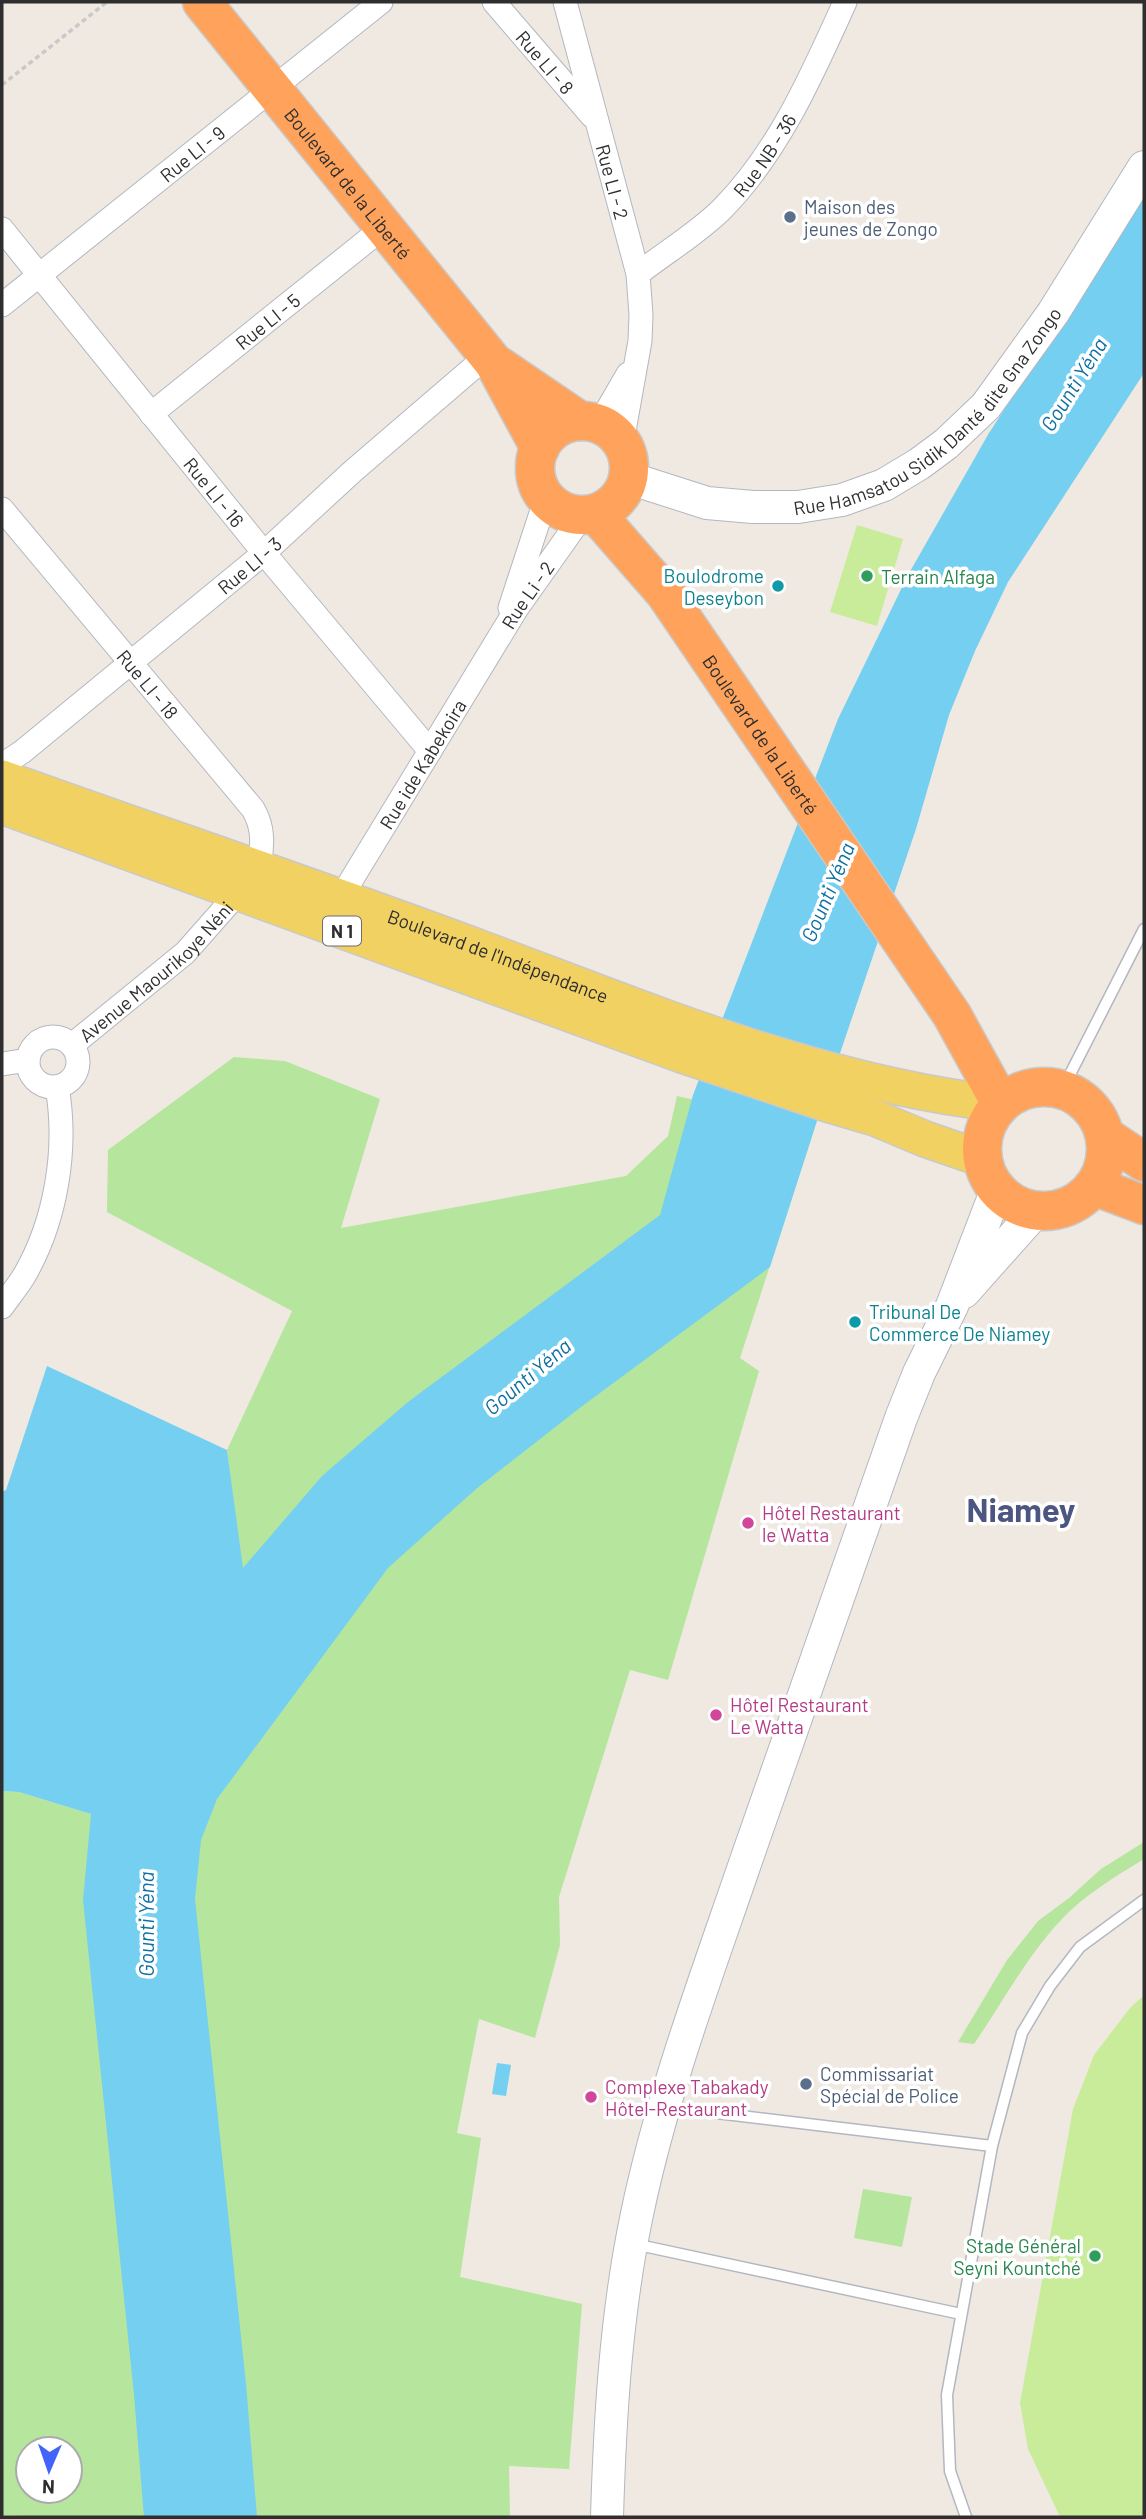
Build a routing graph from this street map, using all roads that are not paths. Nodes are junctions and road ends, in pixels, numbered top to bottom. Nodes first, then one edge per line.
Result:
1 (202, 2) edge
2 (381, 2) edge
3 (494, 2) edge
4 (565, 2) edge
5 (845, 2) edge
6 (272, 89) junction
7 (597, 121) junction
8 (1144, 167) edge
9 (384, 227) junction
10 (2, 229) edge
11 (38, 274) junction
12 (638, 274) junction
13 (2, 305) edge
14 (491, 359) junction
15 (635, 363) joint
16 (152, 414) junction
17 (540, 448) junction
18 (605, 469) junction
19 (545, 498) junction
20 (5, 521) edge
21 (264, 552) junction
22 (504, 631) junction
23 (130, 661) junction
24 (430, 751) junction
25 (2, 765) edge
26 (2, 778) edge
27 (2, 806) edge
28 (248, 881) junction
29 (341, 897) junction
30 (1144, 929) edge
31 (688, 1041) junction
32 (72, 1045) junction
33 (28, 1060) junction
34 (2, 1064) edge
35 (57, 1087) junction
36 (833, 1089) junction
37 (1031, 1094) junction
38 (1105, 1136) junction
39 (1144, 1162) edge
40 (990, 1174) junction
41 (1094, 1186) junction
42 (1144, 1205) edge
43 (1037, 1210) junction
44 (952, 1306) junction
45 (2, 1307) edge
46 (1144, 1900) edge
47 (663, 2106) junction
48 (992, 2146) junction
49 (631, 2243) junction
50 (961, 2314) junction
51 (607, 2517) edge
52 (966, 2517) edge

1 - 6 highway, Boulevard de la Liberté
2 - 6 street, Rue LI - 9
3 - 7 street, Rue LI - 8
4 - 7 street, Rue LI - 2
5 - 12 street, Rue NB - 36
6 - 9 highway, Boulevard de la Liberté
6 - 11 street, Rue LI - 9
7 - 12 street, Rue LI - 2
8 - 18 street, Rue Hamsatou Sidik Danté dite Gna Zongo
9 - 14 highway, Boulevard de la Liberté
9 - 16 street, Rue LI - 5
10 - 11 street, Rue LI - 16
11 - 13 street, Rue LI - 9
11 - 16 street, Rue LI - 16
12 - 15 street, Rue LI - 2
14 - 17 highway, Boulevard de la Liberté
14 - 18 highway, Boulevard de la Liberté
14 - 21 street, Rue LI - 3
15 - 18 street, Rue Li - 2
16 - 21 street, Rue LI - 16
17 - 18 highway
17 - 19 highway
18 - 19 highway
18 - 22 street, Rue Li - 2
18 - 37 highway, Boulevard de la Liberté
19 - 22 street, Rue Li - 2
20 - 23 street, Rue LI - 18
21 - 23 street, Rue LI - 3
21 - 24 street, Rue LI - 16
22 - 24 street, Rue ide Kabekoira
23 - 25 street, Rue LI - 3
23 - 28 street, Rue LI - 18
24 - 29 street, Rue ide Kabekoira
26 - 28 main road, Boulevard de l'Indépendance
27 - 28 main road, Boulevard de l'Indépendance / N 1
28 - 29 main road, Boulevard de l'Indépendance
28 - 31 main road, Boulevard de l'Indépendance / N 1
28 - 32 street, Avenue Maourikoye Néni
29 - 31 main road, Boulevard de l'Indépendance / N 1
30 - 37 lane
31 - 36 main road, Boulevard de l'Indépendance
32 - 33 street
32 - 35 street
33 - 34 street
33 - 35 street
35 - 45 street
36 - 37 main road, Boulevard de l'Indépendance
36 - 40 main road, Boulevard de l'Indépendance
37 - 38 highway
37 - 40 highway
38 - 39 highway
38 - 41 highway
40 - 43 highway
40 - 44 street
41 - 42 highway
41 - 43 highway
43 - 44 street
44 - 47 street
46 - 48 lane
47 - 48 lane
47 - 49 street
48 - 50 lane
49 - 50 lane
49 - 51 street
50 - 52 lane

